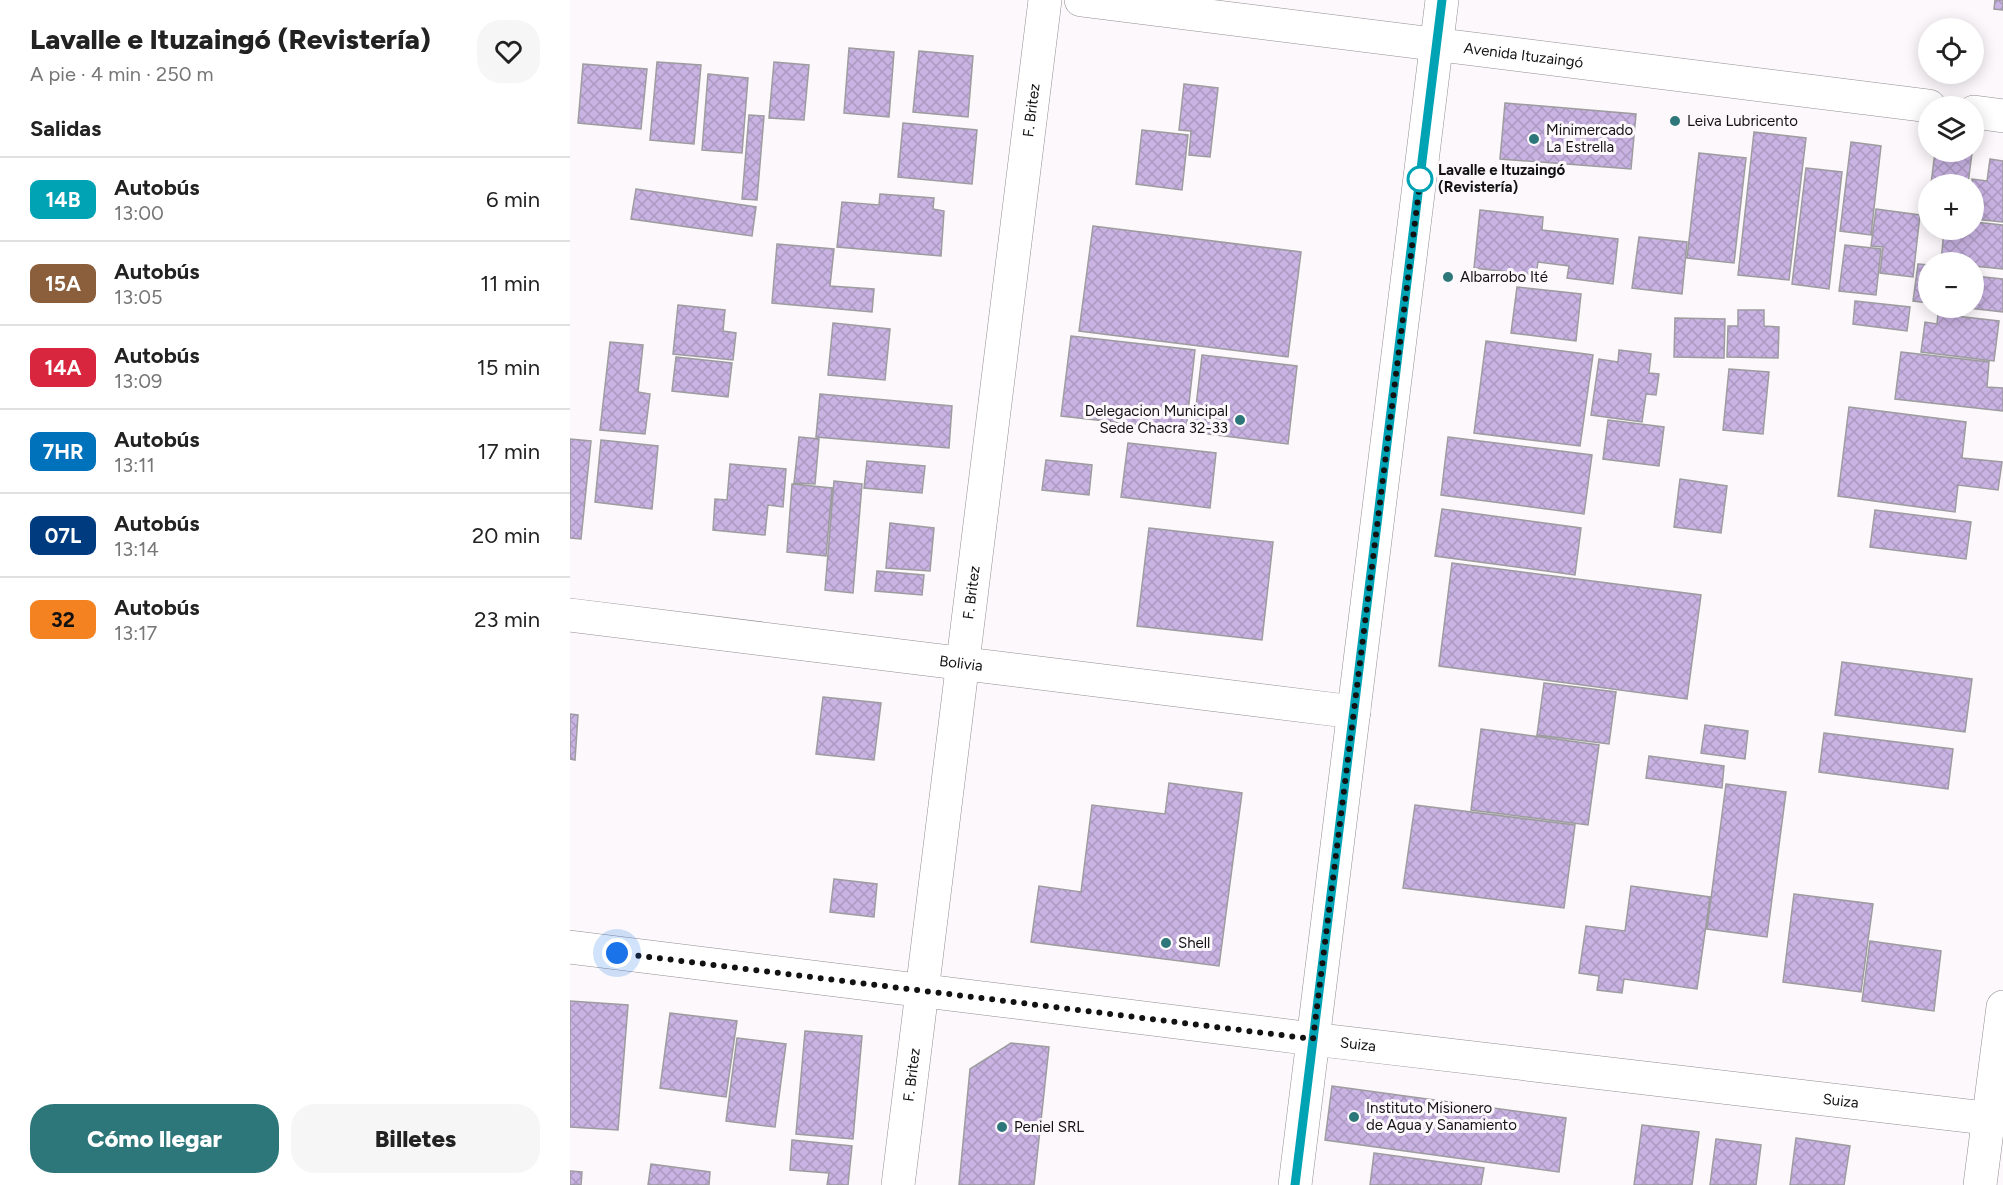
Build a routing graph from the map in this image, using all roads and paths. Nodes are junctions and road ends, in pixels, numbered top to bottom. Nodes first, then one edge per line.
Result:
1 (1045, 0) edge
2 (1081, 0) edge
3 (1442, 0) edge
4 (1437, 44) junction
5 (1918, 105) edge
6 (1984, 113) edge
7 (2003, 116) edge
8 (570, 615) edge
9 (962, 664) junction
10 (1354, 712) junction
11 (570, 947) edge
12 (922, 991) junction
13 (2003, 1007) edge
14 (1313, 1039) junction
15 (1996, 1119) edge
16 (898, 1185) edge
17 (1295, 1185) edge
18 (1980, 1185) edge

1 - 9 street, F. Britez
2 - 4 street, Avenida Ituzaingó
3 - 4 street
4 - 5 street, Avenida Ituzaingó
4 - 10 street
6 - 7 street
8 - 9 street, Bolivia
9 - 10 street, Bolivia
9 - 12 street, F. Britez
10 - 14 street
11 - 12 street, Suiza
12 - 14 street, Suiza
12 - 16 street, F. Britez
13 - 15 street
14 - 15 street, Suiza
14 - 17 street
15 - 18 street

